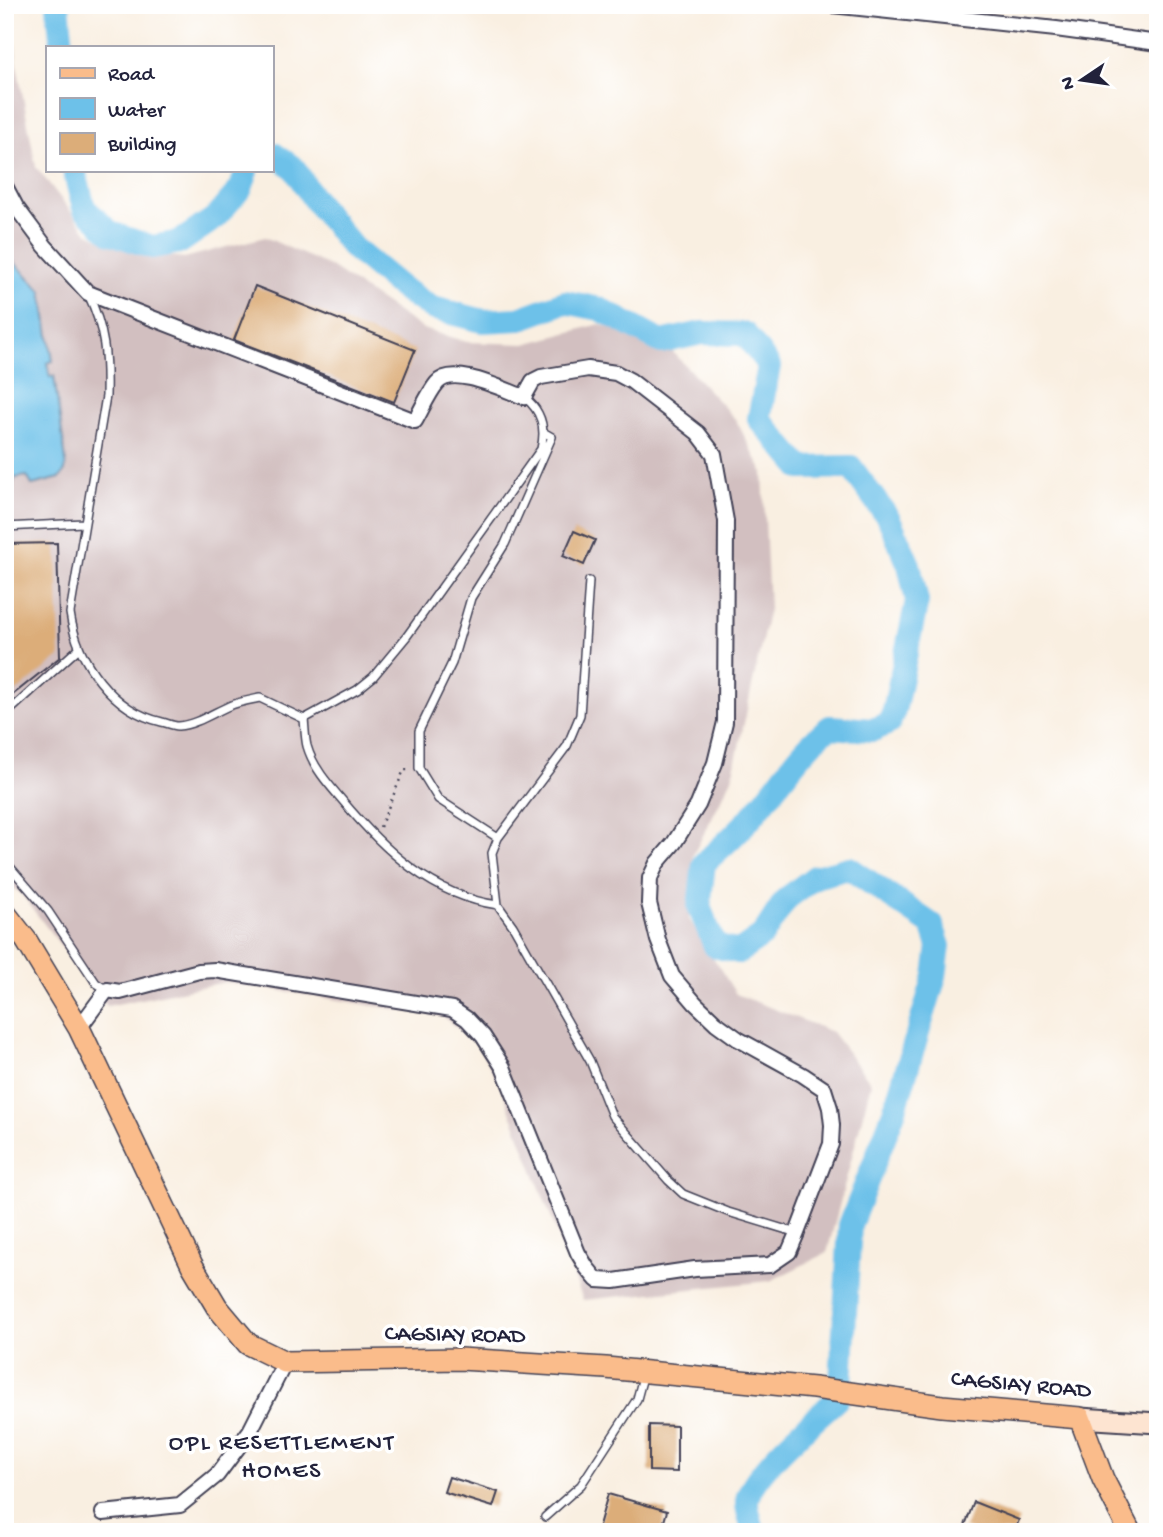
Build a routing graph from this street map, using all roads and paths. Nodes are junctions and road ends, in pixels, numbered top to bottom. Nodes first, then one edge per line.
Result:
1 (832, 5) edge
2 (1158, 43) edge
3 (5, 186) edge
4 (88, 293) junction
5 (524, 397) junction
6 (545, 433) junction
7 (83, 523) junction
8 (5, 527) edge
9 (589, 581) dead end
10 (79, 648) junction
11 (5, 715) edge
12 (304, 719) junction
13 (419, 768) junction
14 (498, 838) junction
15 (375, 839) junction
16 (5, 861) edge
17 (498, 905) junction
18 (5, 913) edge
19 (107, 989) junction
20 (79, 1028) junction
21 (797, 1233) junction
22 (285, 1362) junction
23 (645, 1372) junction
24 (1080, 1418) junction
25 (1158, 1423) edge
26 (103, 1513) dead end
27 (545, 1517) dead end
28 (1130, 1532) edge

1 - 2 street
3 - 4 street
4 - 5 street
4 - 7 lane
5 - 6 lane
5 - 21 street
6 - 12 lane
6 - 13 lane
7 - 8 lane
7 - 10 lane
9 - 14 lane
10 - 11 lane
10 - 12 lane
12 - 15 lane
13 - 14 lane
13 - 15 path
14 - 17 lane
15 - 17 lane
16 - 19 lane
17 - 21 lane
18 - 20 main road, CAGSIAY ROAD
19 - 20 street
19 - 21 street
20 - 22 main road, CAGSIAY ROAD
22 - 23 main road, CAGSIAY ROAD
22 - 26 street
23 - 24 main road, CAGSIAY ROAD
23 - 27 lane
24 - 25 main road, CAGSIAY ROAD
24 - 28 main road

